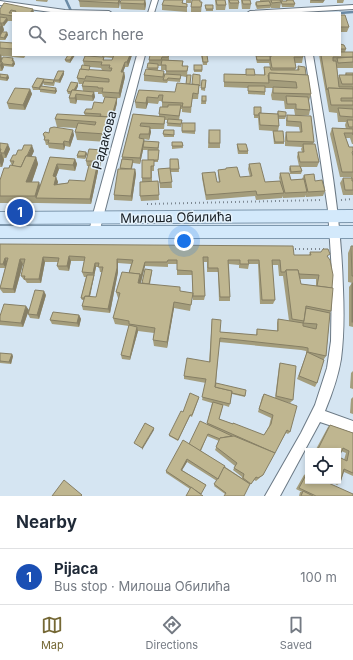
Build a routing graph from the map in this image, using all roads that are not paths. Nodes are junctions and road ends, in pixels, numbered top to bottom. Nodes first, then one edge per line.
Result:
1 (155, 0) edge
2 (1, 3) edge
3 (353, 7) edge
4 (301, 9) edge
5 (65, 12) edge
6 (151, 12) edge
7 (263, 12) edge
8 (141, 56) edge
9 (309, 56) edge
10 (334, 216) junction
11 (353, 216) edge
12 (0, 218) edge
13 (97, 218) junction
14 (0, 232) edge
15 (335, 232) junction
16 (353, 232) edge
17 (94, 233) junction
18 (318, 415) junction
19 (353, 427) edge
20 (272, 496) edge

1 - 6 street
2 - 5 street
3 - 4 street
4 - 7 street
8 - 13 street, Радакова
9 - 10 street
10 - 11 main road, Милоша Обилића
10 - 13 main road, Милоша Обилића
10 - 15 street
12 - 13 main road, Милоша Обилића
13 - 17 street, Радакова
14 - 17 main road, Милоша Обилића
15 - 16 main road, Милоша Обилића
15 - 17 main road, Милоша Обилића
15 - 18 street
18 - 19 street
18 - 20 street

